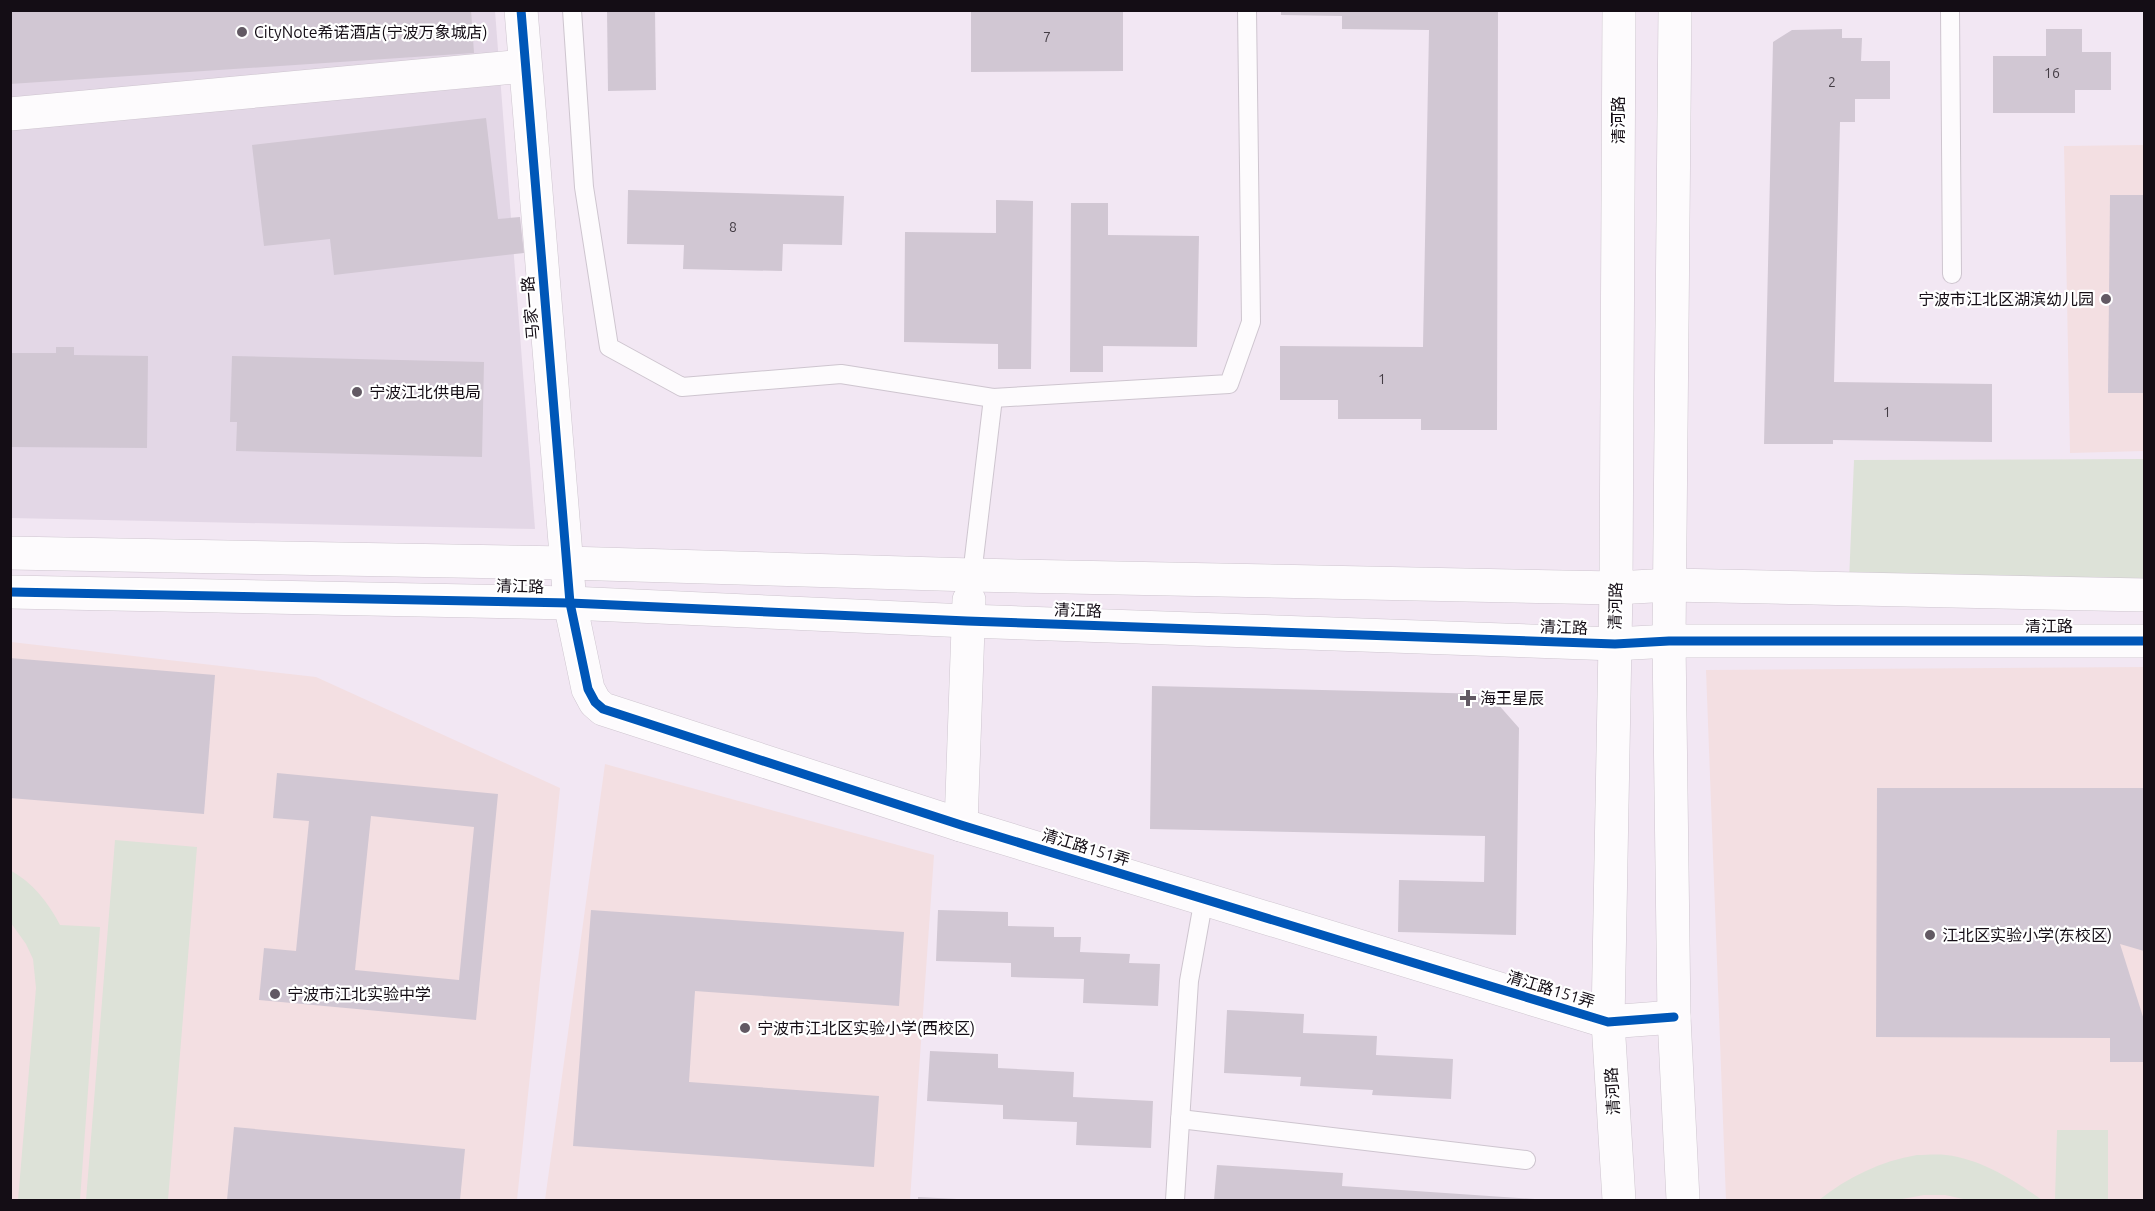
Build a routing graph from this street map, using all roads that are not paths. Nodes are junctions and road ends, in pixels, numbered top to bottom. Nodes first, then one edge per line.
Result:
1 (521, 10) edge
2 (572, 10) edge
3 (1247, 10) edge
4 (1619, 10) edge
5 (1675, 10) edge
6 (1950, 10) edge
7 (525, 66) junction
8 (10, 114) edge
9 (1952, 274) dead end
10 (993, 398) junction
11 (10, 553) edge
12 (567, 563) junction
13 (972, 574) junction
14 (1670, 585) junction
15 (1616, 588) junction
16 (10, 592) edge
17 (2145, 595) edge
18 (570, 603) junction
19 (967, 621) junction
20 (1670, 640) junction
21 (2145, 641) edge
22 (1615, 644) junction
23 (961, 825) junction
24 (1204, 898) junction
25 (1674, 1017) junction
26 (1608, 1023) junction
27 (1180, 1119) junction
28 (1526, 1160) dead end
29 (1175, 1200) edge
30 (1619, 1200) edge
31 (1683, 1200) edge

1 - 7 street, 马家一路
2 - 10 lane
3 - 10 lane
4 - 15 street, 清河路
5 - 14 street
6 - 9 lane
7 - 8 street
7 - 12 street, 马家一路
10 - 13 lane
11 - 12 street, 清江路
12 - 13 street, 清江路
12 - 18 street, 马家一路
13 - 15 street, 清江路
13 - 19 street
14 - 15 street, 清江路
14 - 17 street, 清江路
14 - 20 street
15 - 22 street, 清河路
16 - 18 street, 清江路
18 - 19 street, 清江路
18 - 23 street, 清江路151弄
19 - 22 street, 清江路
19 - 23 street
20 - 21 street, 清江路
20 - 22 street, 清江路
20 - 25 street
22 - 26 street, 清河路
23 - 24 street, 清江路151弄
24 - 26 street, 清江路151弄
24 - 27 lane
25 - 26 street, 清江路151弄
25 - 31 street
26 - 30 street, 清河路
27 - 28 lane
27 - 29 lane

